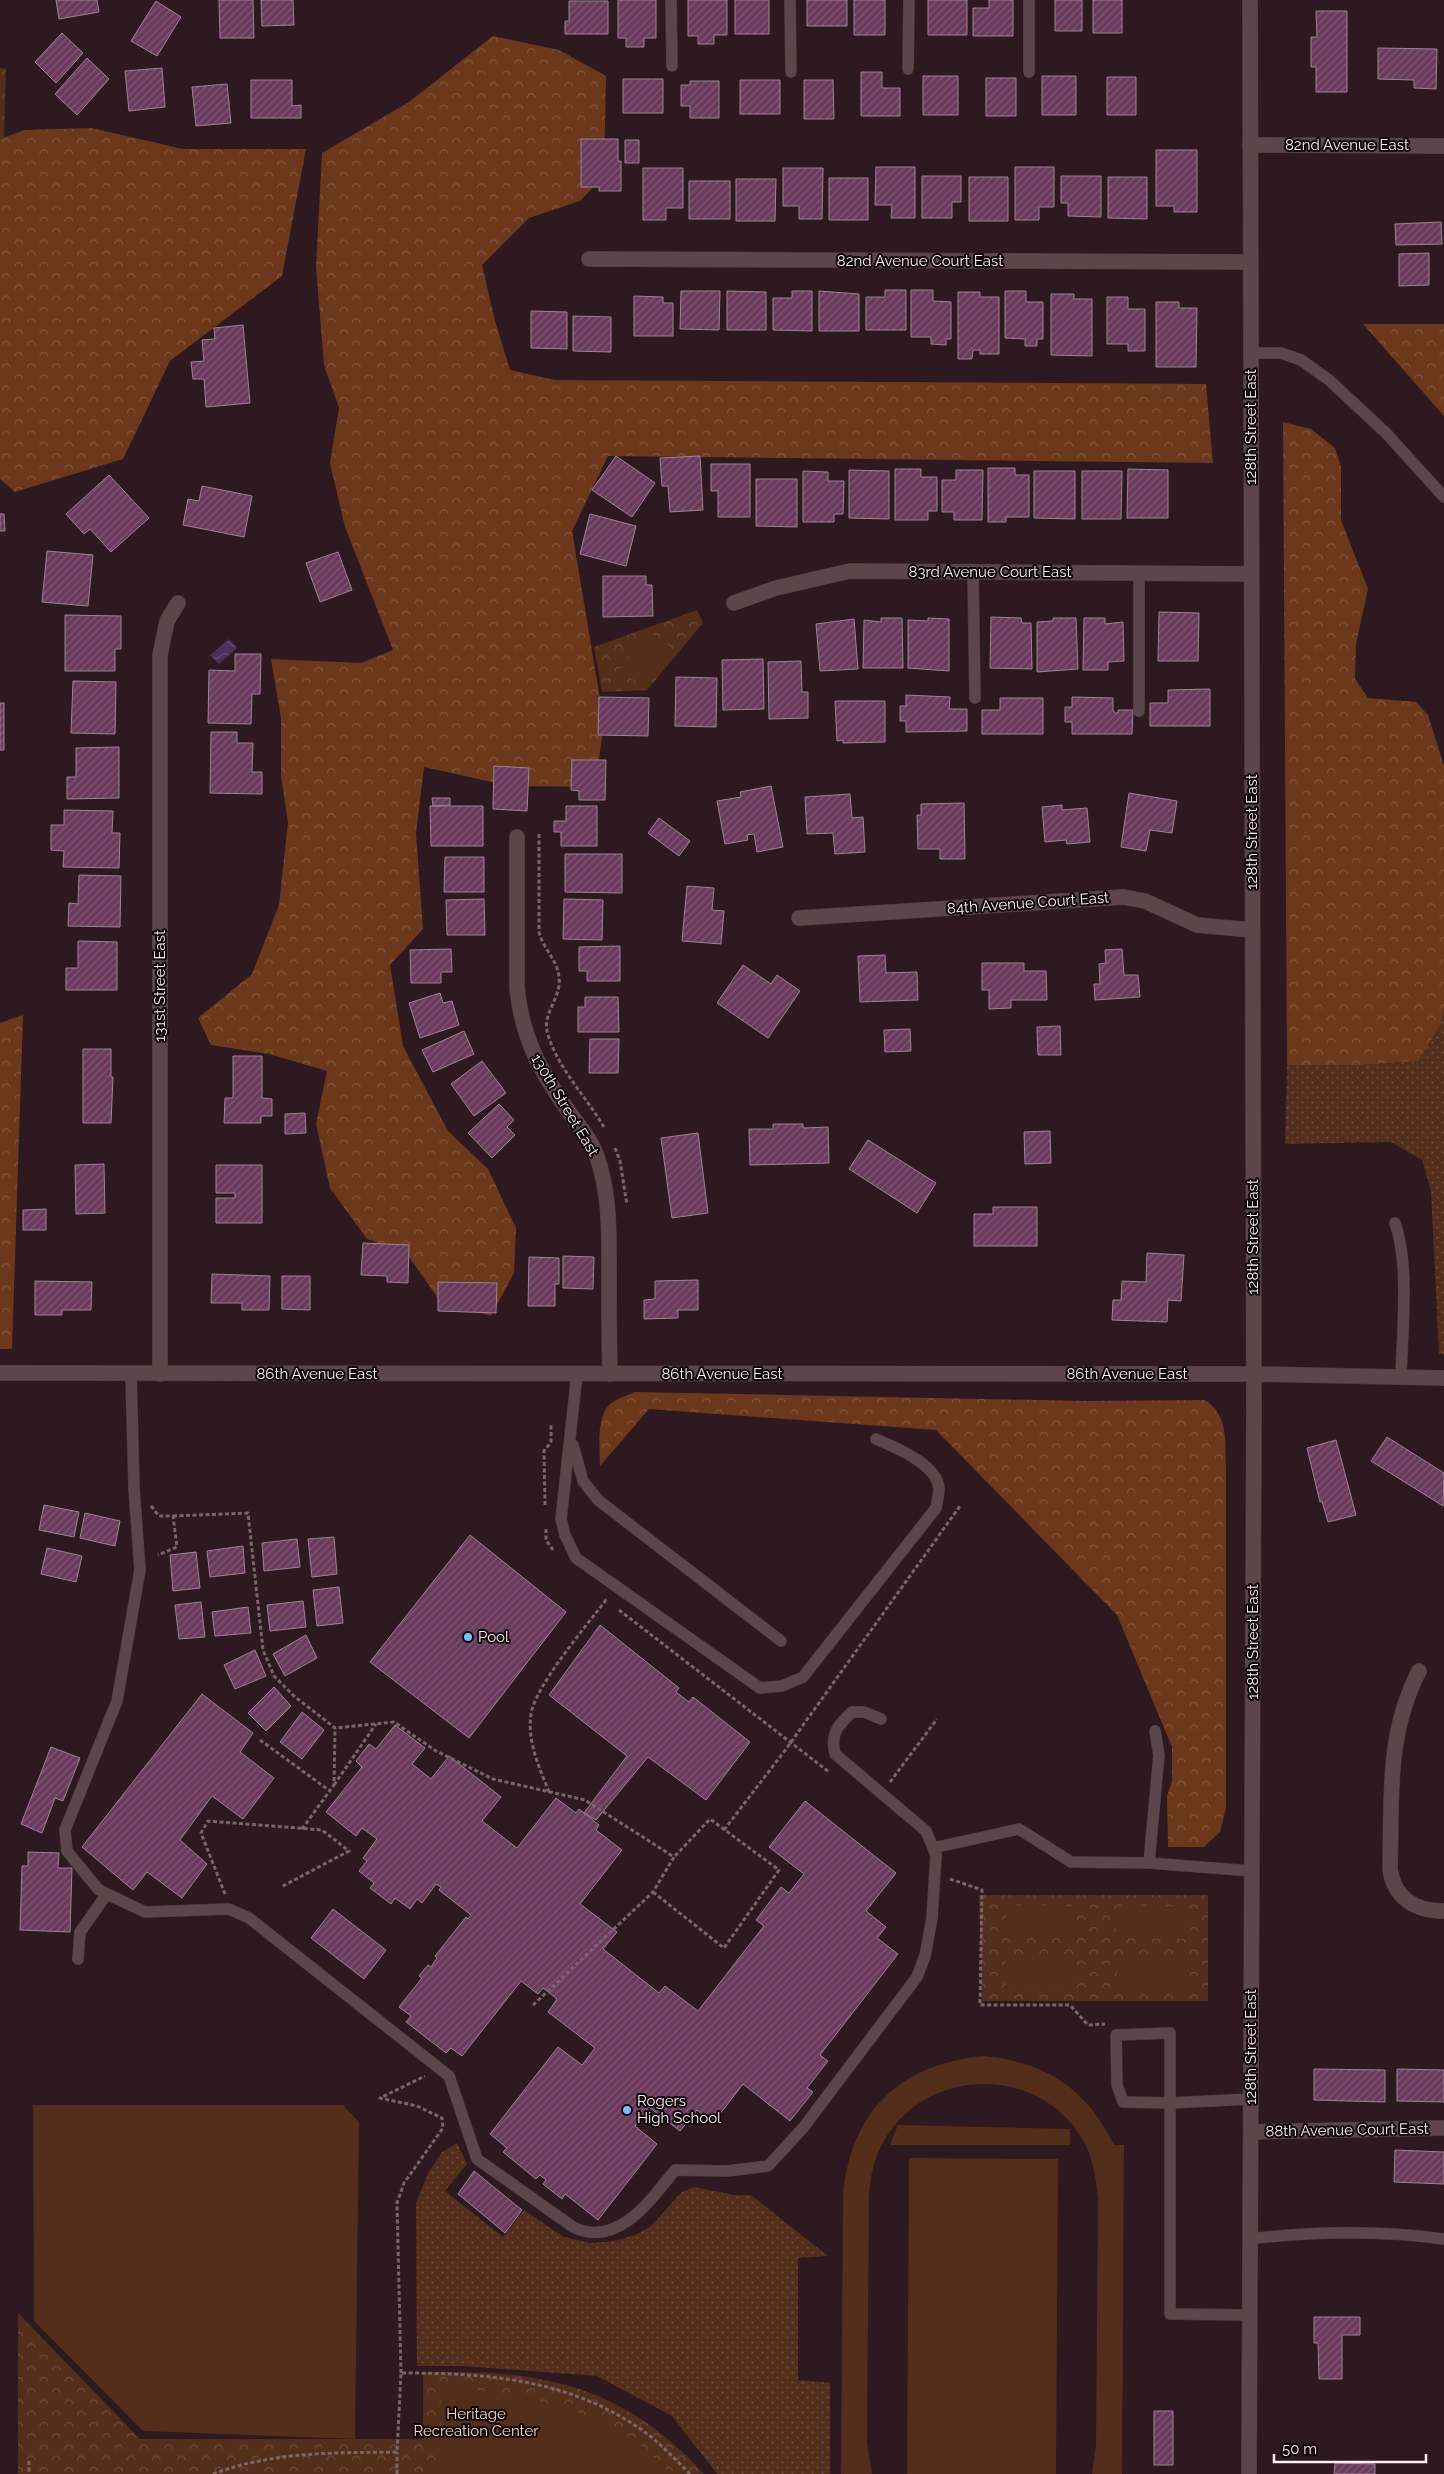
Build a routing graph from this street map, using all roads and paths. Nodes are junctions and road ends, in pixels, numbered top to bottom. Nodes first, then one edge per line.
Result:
1 (671, 0) edge
2 (790, 0) edge
3 (909, 0) edge
4 (1029, 0) edge
5 (1250, 0) edge
6 (672, 66) dead end
7 (908, 69) dead end
8 (791, 72) dead end
9 (1029, 72) dead end
10 (1250, 145) junction
11 (1444, 146) edge
12 (589, 259) dead end
13 (1250, 262) junction
14 (1250, 353) junction
15 (1444, 497) edge
16 (973, 572) junction
17 (1139, 573) junction
18 (1251, 574) junction
19 (178, 603) dead end
20 (734, 604) dead end
21 (975, 698) dead end
22 (1139, 711) dead end
23 (539, 834) dead end
24 (517, 837) dead end
25 (798, 918) dead end
26 (1252, 930) junction
27 (608, 1134) dead end
28 (612, 1143) dead end
29 (627, 1214) dead end
30 (1394, 1223) dead end
31 (0, 1373) edge
32 (131, 1374) junction
33 (160, 1374) junction
34 (577, 1374) junction
35 (610, 1374) junction
36 (1254, 1374) junction
37 (1401, 1378) junction
38 (1444, 1378) edge
39 (571, 1438) junction
40 (876, 1439) dead end
41 (150, 1505) dead end
42 (960, 1506) dead end
43 (173, 1516) junction
44 (158, 1555) dead end
45 (781, 1641) dead end
46 (1419, 1671) dead end
47 (881, 1719) dead end
48 (938, 1719) dead end
49 (377, 1724) junction
50 (335, 1728) junction
51 (1155, 1731) dead end
52 (260, 1740) dead end
53 (791, 1742) junction
54 (835, 1777) dead end
55 (334, 1785) junction
56 (330, 1791) junction
57 (549, 1792) junction
58 (881, 1793) junction
59 (302, 1829) junction
60 (724, 1830) junction
61 (933, 1848) junction
62 (674, 1857) junction
63 (1149, 1863) junction
64 (1252, 1871) junction
65 (935, 1875) junction
66 (281, 1887) dead end
67 (653, 1892) junction
68 (107, 1894) junction
69 (229, 1910) junction
70 (1444, 1911) edge
71 (78, 1959) dead end
72 (531, 2006) dead end
73 (1106, 2024) dead end
74 (440, 2068) junction
75 (1250, 2100) junction
76 (1170, 2103) junction
77 (1444, 2128) edge
78 (1250, 2132) junction
79 (1250, 2239) junction
80 (1444, 2239) edge
81 (1250, 2315) junction
82 (401, 2373) junction
83 (397, 2452) junction
84 (30, 2461) dead end
85 (30, 2474) edge
86 (213, 2474) edge
87 (396, 2474) edge
88 (690, 2474) edge
89 (1249, 2474) edge

1 - 6 lane
2 - 8 lane
3 - 7 lane
4 - 9 lane
5 - 10 street, 128th Street East
10 - 11 street, 82nd Avenue East
10 - 13 street, 128th Street East
12 - 13 street, 82nd Avenue Court East
13 - 14 street, 128th Street East
14 - 15 lane
14 - 18 street, 128th Street East
16 - 17 street, 83rd Avenue Court East
16 - 20 street, 83rd Avenue Court East
16 - 21 lane
17 - 18 street, 83rd Avenue Court East
17 - 22 lane
18 - 26 street, 128th Street East
19 - 33 street, 131st Street East
23 - 27 path
24 - 35 street, 130th Street East
25 - 26 street, 84th Avenue Court East
26 - 36 street, 128th Street East
28 - 29 path
30 - 37 lane
31 - 32 street, 86th Avenue East
32 - 33 street, 86th Avenue East
32 - 68 lane
33 - 34 street, 86th Avenue East
34 - 35 street, 86th Avenue East
34 - 39 lane
35 - 36 street, 86th Avenue East
36 - 37 street, 86th Avenue East
36 - 64 street, 128th Street East
37 - 38 street, 86th Avenue East
39 - 40 lane
39 - 45 lane
41 - 43 path
42 - 53 path
43 - 44 path
43 - 50 path
46 - 70 street
47 - 58 lane
48 - 58 path
49 - 50 path
49 - 55 path
49 - 57 path
50 - 55 path
51 - 63 lane
52 - 56 path
53 - 54 path
53 - 57 path
53 - 60 path
55 - 56 path
56 - 59 path
57 - 62 path
58 - 61 lane
59 - 66 path
59 - 69 path
60 - 62 path
60 - 67 path
61 - 63 lane
61 - 65 lane
62 - 67 path
63 - 64 lane
64 - 75 street, 128th Street East
65 - 73 path
65 - 74 lane
67 - 72 path
68 - 69 lane
68 - 71 lane
69 - 74 lane
74 - 82 path
75 - 76 lane
75 - 78 street, 128th Street East
76 - 76 lane
76 - 81 lane
77 - 78 street, 88th Avenue Court East
78 - 79 street, 128th Street East
79 - 80 lane
79 - 81 street, 128th Street East
81 - 89 street, 128th Street East
82 - 83 path
82 - 88 path
83 - 86 path
83 - 87 path
84 - 85 path

